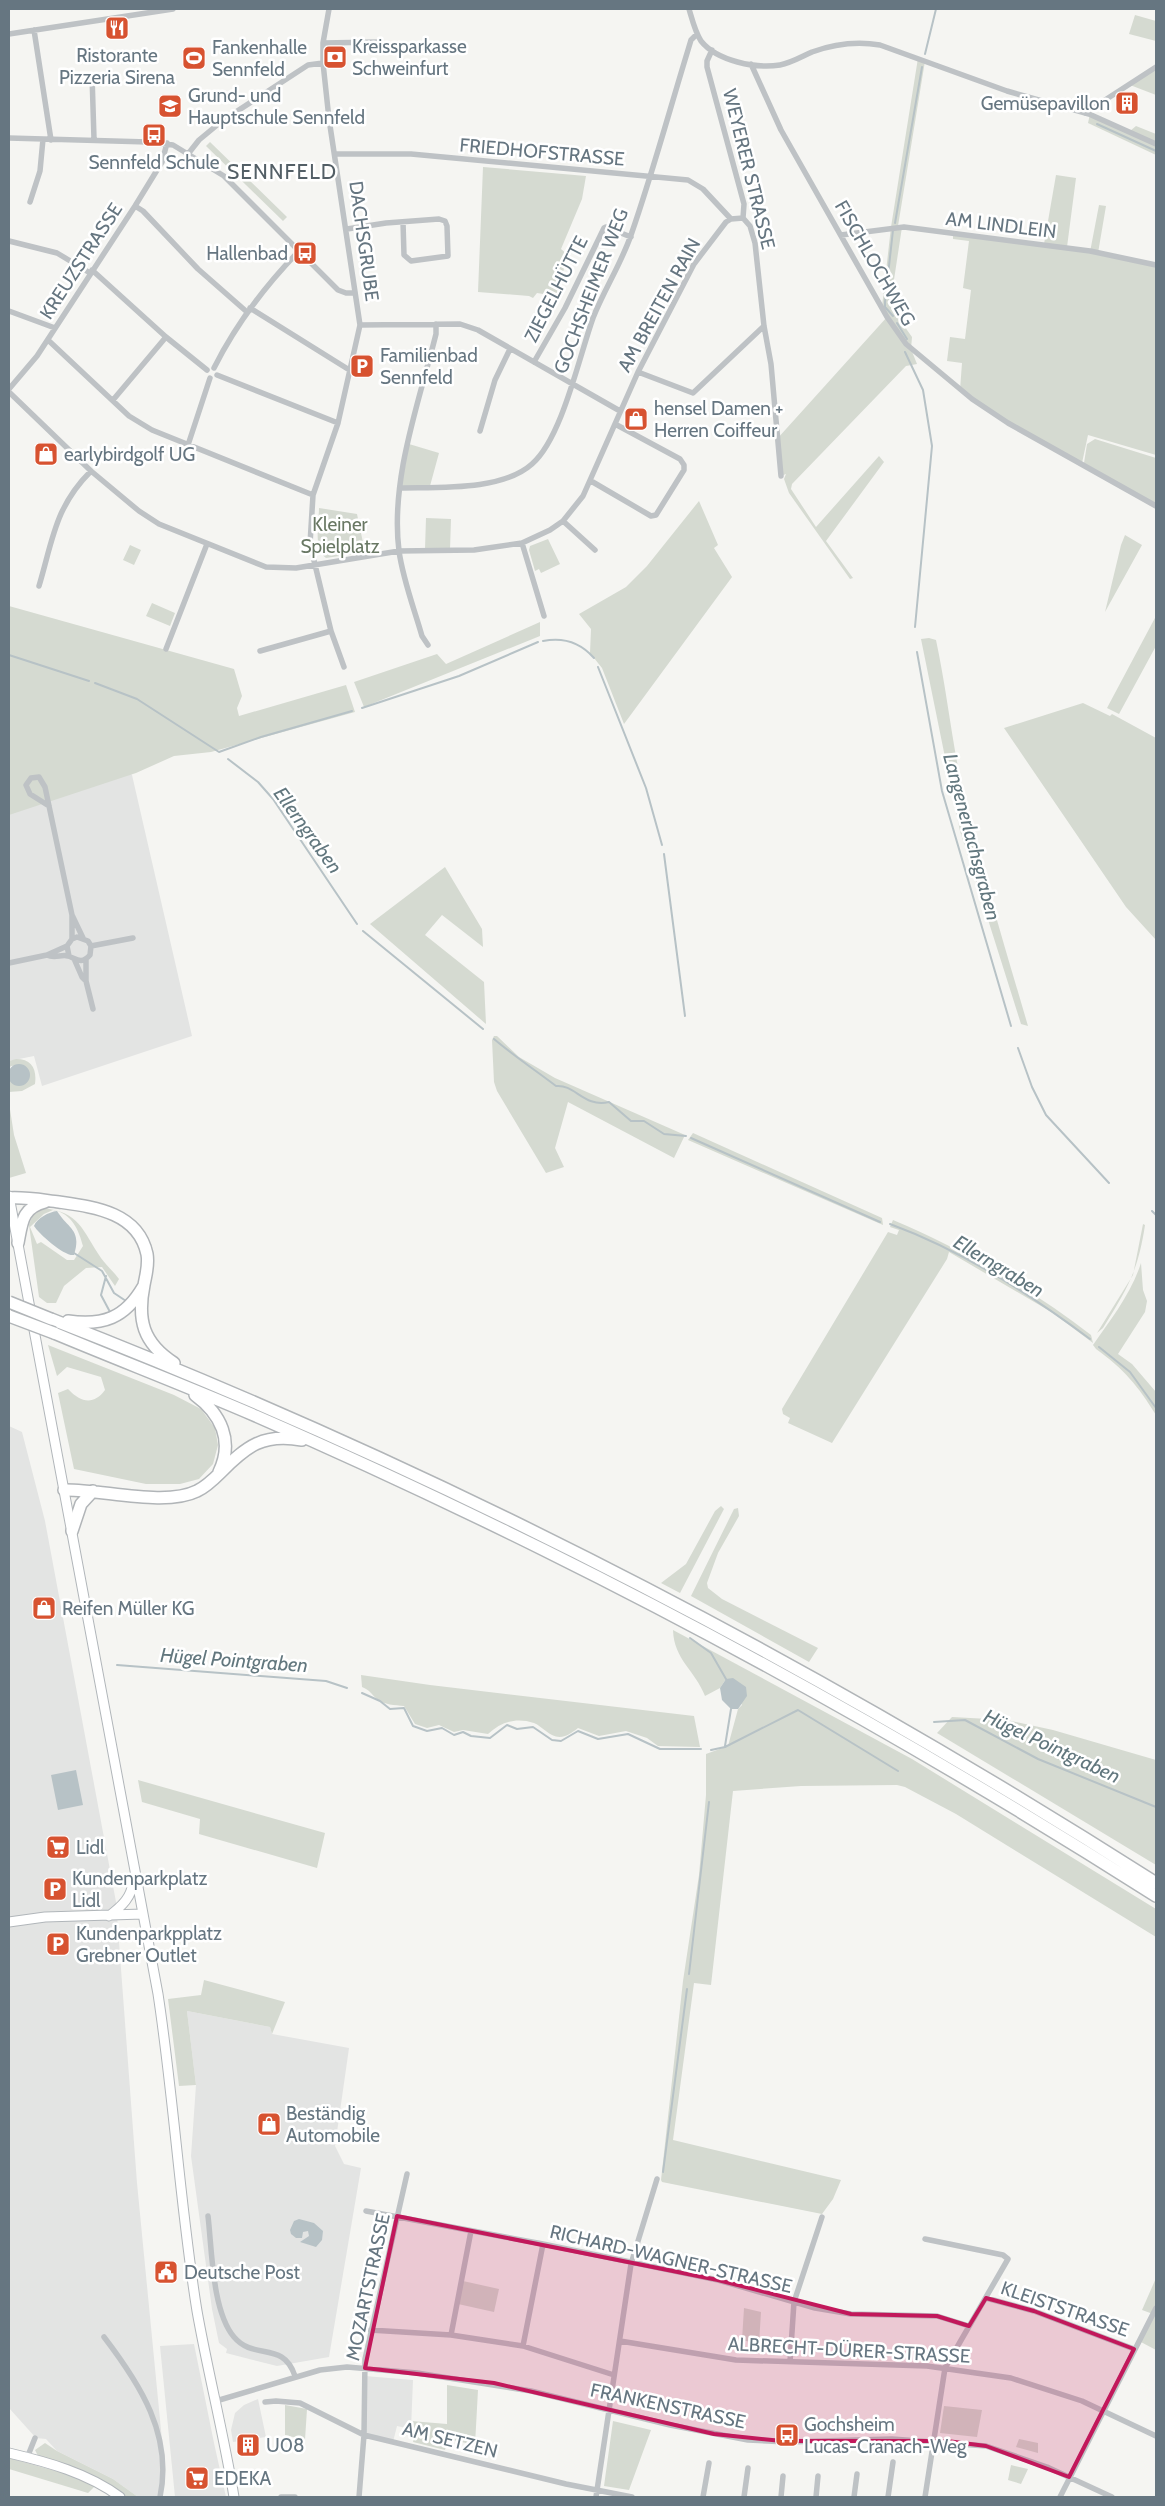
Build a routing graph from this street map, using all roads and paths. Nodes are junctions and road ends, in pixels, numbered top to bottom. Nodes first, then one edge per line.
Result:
1 (173, 9) edge
2 (329, 9) edge
3 (689, 9) edge
4 (34, 30) junction
5 (9, 34) edge
6 (698, 34) junction
7 (378, 42) dead end
8 (323, 44) junction
9 (712, 50) junction
10 (323, 63) junction
11 (751, 64) junction
12 (1156, 67) edge
13 (92, 75) dead end
14 (1084, 112) junction
15 (9, 138) edge
16 (43, 139) junction
17 (94, 139) junction
18 (51, 140) junction
19 (167, 144) junction
20 (1156, 144) edge
21 (188, 154) junction
22 (335, 154) junction
23 (649, 176) junction
24 (30, 202) dead end
25 (135, 206) junction
26 (743, 218) junction
27 (731, 219) junction
28 (403, 222) junction
29 (347, 229) junction
30 (842, 235) junction
31 (631, 237) junction
32 (9, 241) edge
33 (298, 251) junction
34 (1156, 265) edge
35 (91, 271) junction
36 (355, 293) junction
37 (249, 310) junction
38 (9, 311) edge
39 (436, 324) junction
40 (360, 325) junction
41 (764, 326) junction
42 (55, 328) junction
43 (166, 337) junction
44 (48, 340) junction
45 (510, 349) junction
46 (534, 362) junction
47 (214, 368) junction
48 (207, 370) junction
49 (351, 371) junction
50 (638, 372) junction
51 (217, 375) junction
52 (210, 378) junction
53 (571, 384) junction
54 (9, 391) edge
55 (113, 400) junction
56 (620, 411) junction
57 (338, 424) junction
58 (616, 424) junction
59 (480, 431) dead end
60 (188, 445) junction
61 (91, 471) junction
62 (781, 476) dead end
63 (591, 481) junction
64 (400, 488) junction
65 (313, 495) junction
66 (1156, 506) edge
67 (563, 521) junction
68 (522, 543) junction
69 (207, 544) junction
70 (596, 550) dead end
71 (399, 551) junction
72 (314, 565) junction
73 (39, 586) dead end
74 (544, 616) dead end
75 (331, 631) junction
76 (428, 645) dead end
77 (166, 649) dead end
78 (260, 651) dead end
79 (344, 667) dead end
80 (49, 806) junction
81 (72, 915) junction
82 (83, 938) junction
83 (133, 938) dead end
84 (72, 939) junction
85 (67, 946) junction
86 (91, 946) junction
87 (48, 955) junction
88 (69, 956) junction
89 (86, 959) junction
90 (75, 961) junction
91 (9, 963) edge
92 (86, 981) junction
93 (92, 1010) dead end
94 (9, 1197) edge
95 (49, 1201) junction
96 (18, 1243) junction
97 (144, 1286) junction
98 (9, 1302) edge
99 (9, 1316) edge
100 (51, 1319) junction
101 (199, 1379) junction
102 (182, 1386) junction
103 (316, 1443) junction
104 (216, 1476) junction
105 (64, 1490) junction
106 (93, 1491) junction
107 (72, 1531) junction
108 (664, 1604) junction
109 (692, 1619) junction
110 (134, 1871) junction
111 (1156, 1882) edge
112 (1156, 1896) edge
113 (144, 1914) junction
114 (109, 1916) junction
115 (9, 1922) edge
116 (407, 2174) dead end
117 (657, 2180) dead end
118 (366, 2211) dead end
119 (208, 2216) dead end
120 (397, 2216) junction
121 (822, 2217) dead end
122 (470, 2231) junction
123 (925, 2238) dead end
124 (542, 2244) junction
125 (631, 2264) junction
126 (986, 2298) junction
127 (794, 2302) junction
128 (1156, 2308) edge
129 (969, 2326) junction
130 (370, 2330) junction
131 (451, 2336) junction
132 (104, 2337) dead end
133 (620, 2341) junction
134 (523, 2346) junction
135 (1134, 2349) junction
136 (790, 2362) junction
137 (365, 2368) junction
138 (945, 2368) junction
139 (614, 2375) junction
140 (295, 2376) junction
141 (216, 2401) junction
142 (266, 2402) dead end
143 (609, 2409) junction
144 (1104, 2411) junction
145 (364, 2435) junction
146 (1156, 2436) edge
147 (35, 2438) dead end
148 (933, 2441) junction
149 (9, 2453) edge
150 (27, 2458) junction
151 (893, 2462) dead end
152 (709, 2463) dead end
153 (748, 2468) dead end
154 (857, 2474) dead end
155 (783, 2476) dead end
156 (818, 2476) dead end
157 (1069, 2477) junction
158 (597, 2489) junction
159 (120, 2497) edge
160 (160, 2497) edge
161 (234, 2497) edge
162 (281, 2497) edge
163 (295, 2497) edge
164 (359, 2497) edge
165 (596, 2497) edge
166 (632, 2497) edge
167 (703, 2497) edge
168 (744, 2497) edge
169 (781, 2497) edge
170 (816, 2497) edge
171 (854, 2497) edge
172 (888, 2497) edge
173 (925, 2497) edge
174 (1060, 2497) edge
175 (1112, 2497) edge

1 - 4 street
2 - 8 street, DACHSGRUBE
3 - 6 street
4 - 5 street
4 - 18 street
6 - 9 street
6 - 23 street, GOCHSHEIMER WEG
7 - 8 street
8 - 10 street, DACHSGRUBE
9 - 11 street
9 - 26 street, WEYERER STRASSE
10 - 21 street
10 - 22 street, DACHSGRUBE
11 - 14 street
11 - 30 street, FISCHLOCHWEG
12 - 14 street
13 - 17 street
14 - 20 street
15 - 16 street
16 - 18 street
16 - 24 street
17 - 18 street
17 - 19 street
19 - 21 street
19 - 25 street, KREUZSTRASSE
21 - 33 street
22 - 23 street, FRIEDHOFSTRASSE
22 - 29 street, DACHSGRUBE
23 - 27 street, FRIEDHOFSTRASSE
23 - 31 street, GOCHSHEIMER WEG
25 - 35 street, KREUZSTRASSE
25 - 37 street
26 - 27 street
26 - 41 street, WEYERER STRASSE
27 - 50 street, AM BREITEN RAIN
28 - 28 street
28 - 29 street
29 - 36 street, DACHSGRUBE
30 - 34 street, AM LINDLEIN
30 - 66 street, FISCHLOCHWEG
31 - 46 street, ZIEGELHÜTTE
31 - 53 street, GOCHSHEIMER WEG
32 - 35 street
33 - 36 street
33 - 37 street
35 - 42 street, KREUZSTRASSE
35 - 43 street
36 - 40 street, DACHSGRUBE
37 - 47 street
37 - 49 street
38 - 42 street
39 - 40 street, ZIEGELHÜTTE
39 - 45 street, ZIEGELHÜTTE
39 - 64 street
40 - 49 street, DACHSGRUBE
41 - 50 street
41 - 62 street, WEYERER STRASSE
42 - 44 street, KREUZSTRASSE
43 - 48 street
43 - 55 street
44 - 54 street, KREUZSTRASSE
44 - 55 street
45 - 46 street, ZIEGELHÜTTE
45 - 59 street, ZIEGELHÜTTE
46 - 53 street, ZIEGELHÜTTE
47 - 48 street
47 - 51 street
48 - 52 street
49 - 57 street, DACHSGRUBE
50 - 56 street, AM BREITEN RAIN
51 - 52 street
51 - 57 street
52 - 60 street
53 - 56 street, ZIEGELHÜTTE
53 - 64 street, GOCHSHEIMER WEG
54 - 61 street, AM BREITEN RAIN
55 - 60 street
56 - 58 street, AM BREITEN RAIN
57 - 65 street, DACHSGRUBE
58 - 63 street, AM BREITEN RAIN
58 - 63 street
60 - 65 street
61 - 69 street, AM BREITEN RAIN
61 - 73 street
63 - 67 street, AM BREITEN RAIN
64 - 71 street
65 - 72 street, DACHSGRUBE
67 - 68 street, AM BREITEN RAIN
67 - 70 street
68 - 71 street, AM BREITEN RAIN
68 - 74 street
69 - 72 street, AM BREITEN RAIN
69 - 77 street
71 - 72 street, AM BREITEN RAIN
71 - 76 street
72 - 75 street, DACHSGRUBE
75 - 78 street
75 - 79 street, DACHSGRUBE
80 - 80 street
80 - 81 street
81 - 82 street
81 - 84 street
82 - 84 street
82 - 86 street
83 - 86 street
84 - 85 street
85 - 87 street
85 - 88 street
86 - 89 street
87 - 88 street
87 - 91 street
88 - 90 street
89 - 90 street
89 - 92 street
90 - 92 street
92 - 93 street
94 - 95 highway
94 - 96 main road
95 - 96 highway
95 - 97 highway
96 - 105 main road
97 - 100 highway
97 - 101 highway
98 - 100 highway, bridge
99 - 102 highway, bridge
100 - 101 highway
101 - 108 highway
102 - 103 highway
102 - 104 highway
103 - 104 highway
103 - 108 highway
104 - 106 highway
105 - 106 highway
105 - 107 main road
106 - 107 highway
107 - 110 main road
108 - 109 highway
109 - 111 highway
109 - 112 highway
110 - 113 main road
110 - 114 main road
113 - 114 main road
113 - 141 main road
114 - 115 main road
116 - 120 street, MOZARTSTRASSE
117 - 125 street
118 - 120 street, RICHARD-WAGNER-STRASSE
119 - 140 street
120 - 122 street, RICHARD-WAGNER-STRASSE
120 - 130 street, MOZARTSTRASSE
121 - 127 street
122 - 124 street, RICHARD-WAGNER-STRASSE
122 - 131 street
123 - 126 street
124 - 125 street, RICHARD-WAGNER-STRASSE
124 - 134 street
125 - 127 street, RICHARD-WAGNER-STRASSE
125 - 133 street
126 - 129 street
126 - 135 street, KLEISTSTRASSE
127 - 129 street, RICHARD-WAGNER-STRASSE
127 - 136 street
128 - 135 street
129 - 138 street
130 - 131 street
130 - 137 street, MOZARTSTRASSE
131 - 134 street
132 - 160 street
133 - 136 street, ALBRECHT-DÜRER-STRASSE
133 - 139 street
134 - 139 street
135 - 144 street
136 - 138 street, ALBRECHT-DÜRER-STRASSE
137 - 140 street, FRANKENSTRASSE
137 - 143 street, FRANKENSTRASSE
137 - 145 street, MOZARTSTRASSE
138 - 144 street, ALBRECHT-DÜRER-STRASSE
138 - 148 street
139 - 143 street
140 - 141 street, FRANKENSTRASSE
141 - 161 main road
142 - 145 street, AM SETZEN
143 - 148 street, FRANKENSTRASSE
143 - 158 street
144 - 146 street, ALBRECHT-DÜRER-STRASSE
144 - 157 street
145 - 158 street, AM SETZEN
145 - 164 street, MOZARTSTRASSE
147 - 150 street
148 - 157 street, FRANKENSTRASSE
148 - 173 street
149 - 150 main road
150 - 159 main road
151 - 172 street
152 - 167 street
153 - 168 street
154 - 171 street
155 - 169 street
156 - 170 street
157 - 174 street
157 - 175 street, FRANKENSTRASSE
158 - 165 street
158 - 166 street, AM SETZEN
162 - 163 street

